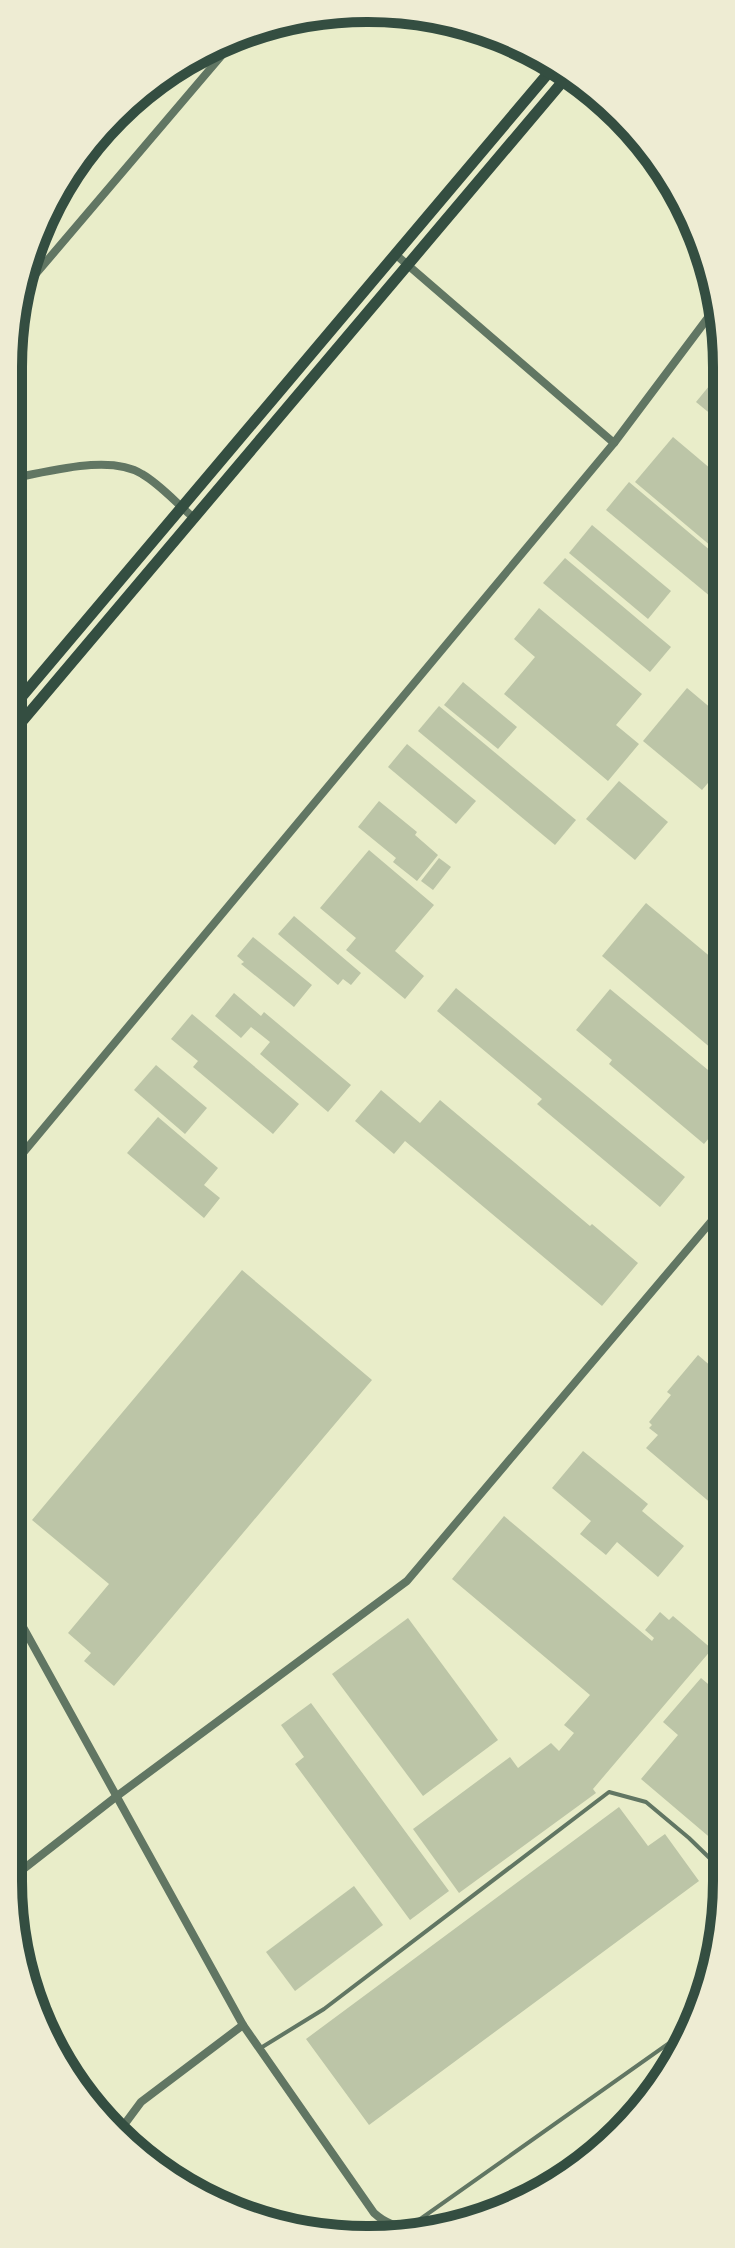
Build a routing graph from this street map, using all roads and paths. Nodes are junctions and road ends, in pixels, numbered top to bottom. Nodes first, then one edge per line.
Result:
1 (223, 54) edge
2 (548, 73) edge
3 (562, 82) edge
4 (395, 254) junction
5 (407, 264) junction
6 (35, 275) edge
7 (709, 316) edge
8 (614, 443) junction
9 (22, 477) edge
10 (181, 508) junction
11 (194, 518) junction
12 (22, 696) edge
13 (22, 721) edge
14 (22, 1154) edge
15 (713, 1219) edge
16 (22, 1625) edge
17 (117, 1796) junction
18 (713, 1861) edge
19 (22, 1870) edge
20 (243, 2025) junction
21 (674, 2040) edge
22 (258, 2049) junction
23 (124, 2125) edge
24 (415, 2223) edge
25 (392, 2225) edge

1 - 6 street
2 - 4 main road
3 - 5 main road
4 - 5 street
4 - 10 main road
5 - 8 street
5 - 11 main road
7 - 8 street
8 - 14 street
9 - 10 street
10 - 11 street
10 - 12 main road
11 - 13 main road
15 - 17 street
16 - 17 street
17 - 19 street
17 - 20 street
18 - 22 lane
20 - 22 street
20 - 23 street
21 - 24 lane
22 - 25 street

